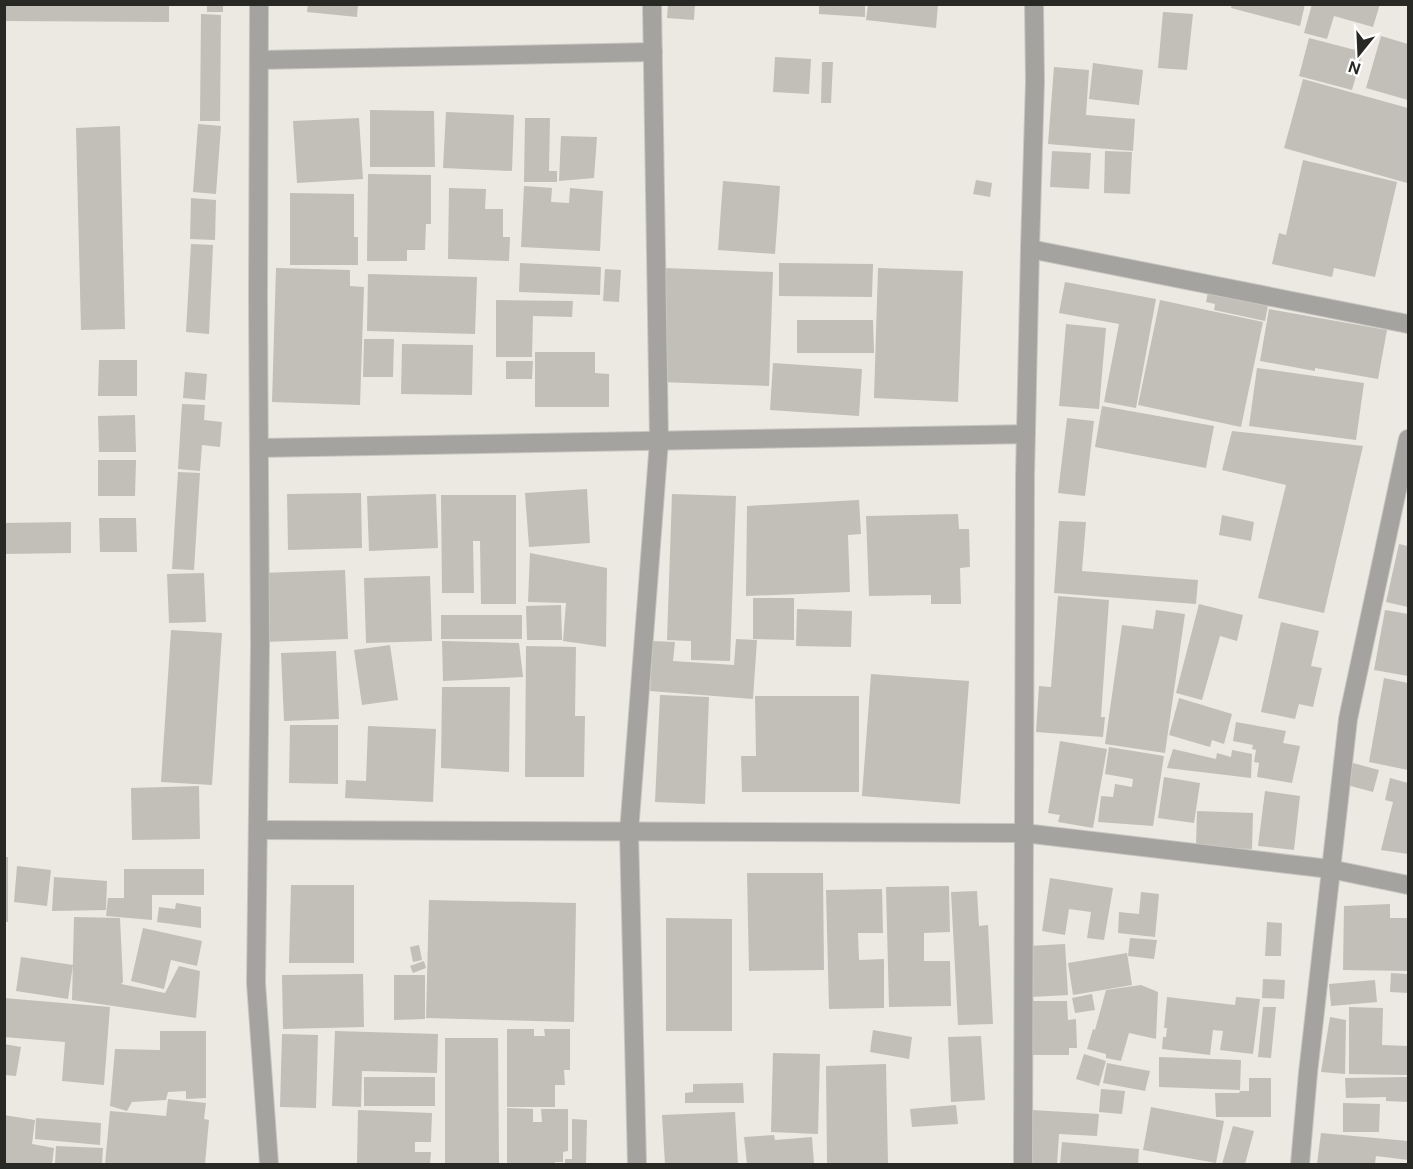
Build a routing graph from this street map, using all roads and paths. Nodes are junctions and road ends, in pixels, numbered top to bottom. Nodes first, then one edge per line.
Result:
1 (259, 4) edge
2 (652, 4) edge
3 (1034, 4) edge
4 (653, 52) junction
5 (259, 60) junction
6 (1030, 249) junction
7 (1408, 324) edge
8 (1026, 434) junction
9 (1408, 439) edge
10 (659, 441) junction
11 (259, 448) junction
12 (258, 830) junction
13 (629, 832) junction
14 (1024, 833) junction
15 (1330, 869) junction
16 (1408, 885) edge
17 (268, 1164) edge
18 (637, 1164) edge
19 (1023, 1164) edge
20 (1300, 1164) edge

1 - 5 street
2 - 4 street
3 - 6 street
4 - 5 street
4 - 10 street
5 - 11 street
6 - 7 street
6 - 8 street
8 - 10 street
8 - 14 street
9 - 15 street
10 - 11 street
10 - 13 street
11 - 12 street
12 - 13 street
12 - 17 street
13 - 14 street
13 - 18 street
14 - 15 street
14 - 19 street
15 - 16 street
15 - 20 street

